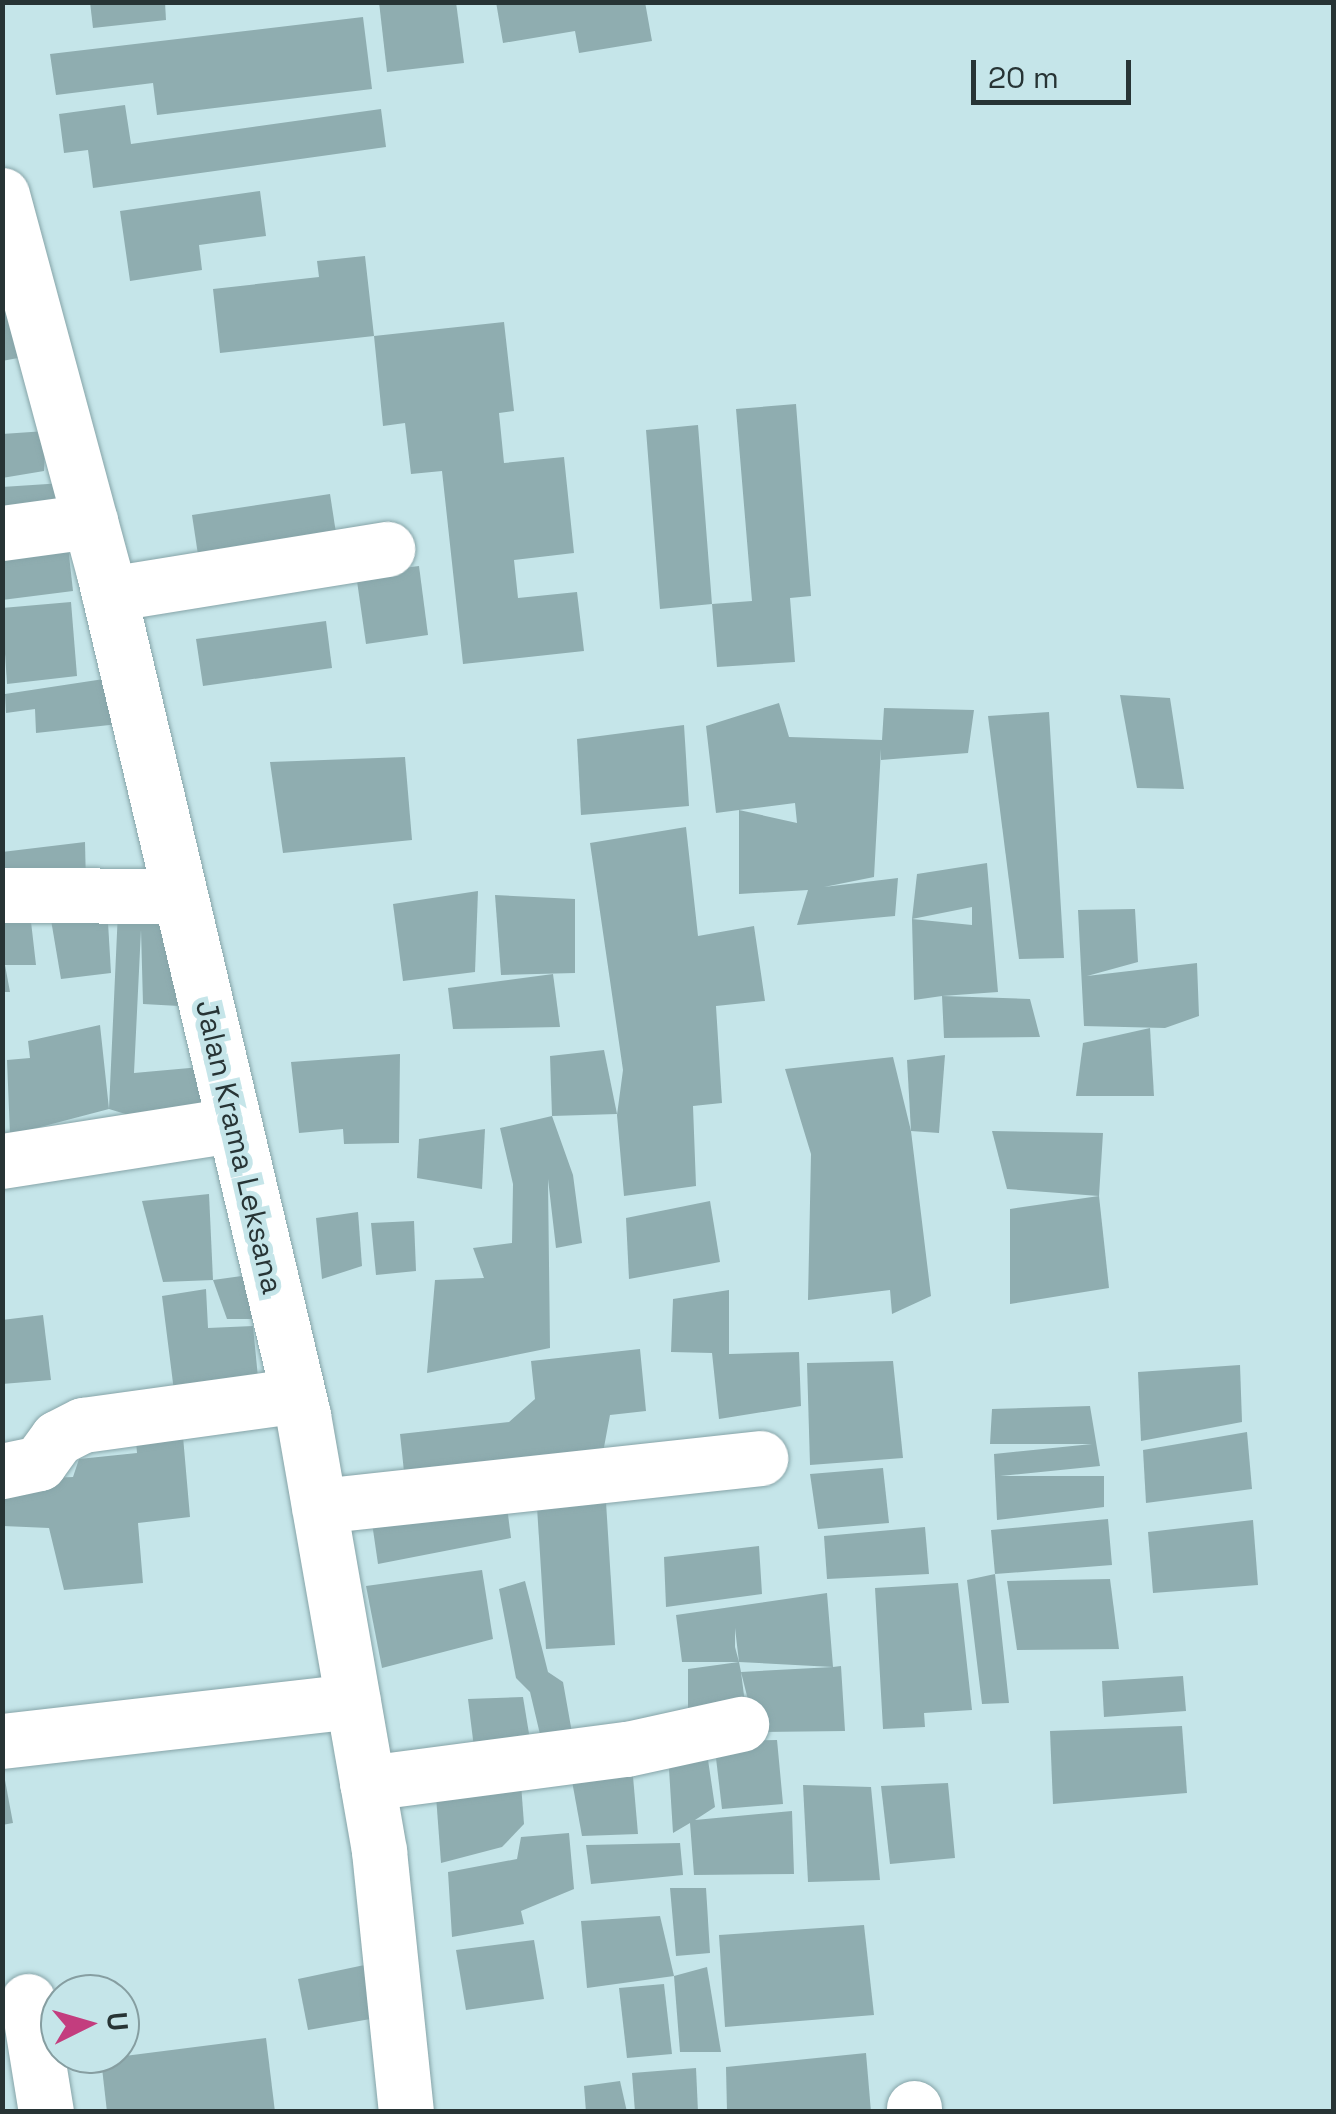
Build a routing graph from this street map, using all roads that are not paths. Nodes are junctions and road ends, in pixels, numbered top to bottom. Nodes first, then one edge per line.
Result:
1 (2, 195) edge
2 (90, 521) junction
3 (2, 533) edge
4 (387, 549) dead end
5 (109, 594) junction
6 (2, 895) edge
7 (180, 896) junction
8 (233, 1125) junction
9 (2, 1162) edge
10 (298, 1395) junction
11 (760, 1458) dead end
12 (2, 1470) edge
13 (318, 1506) junction
14 (354, 1701) junction
15 (741, 1724) dead end
16 (2, 1741) edge
17 (367, 1783) junction
18 (28, 2001) dead end
19 (46, 2112) edge
20 (406, 2112) edge

1 - 2 street, Jalan Krama Leksana
2 - 3 street
2 - 5 street, Jalan Krama Leksana
4 - 5 street
5 - 7 street, Jalan Krama Leksana
6 - 7 street
7 - 8 street, Jalan Krama Leksana
8 - 9 street
8 - 10 street, Jalan Krama Leksana
10 - 12 street
10 - 13 street, Jalan Krama Leksana
11 - 13 street
13 - 14 street, Jalan Krama Leksana
14 - 16 street
14 - 17 street, Jalan Krama Leksana
15 - 17 street
17 - 20 street, Jalan Krama Leksana
18 - 19 street

